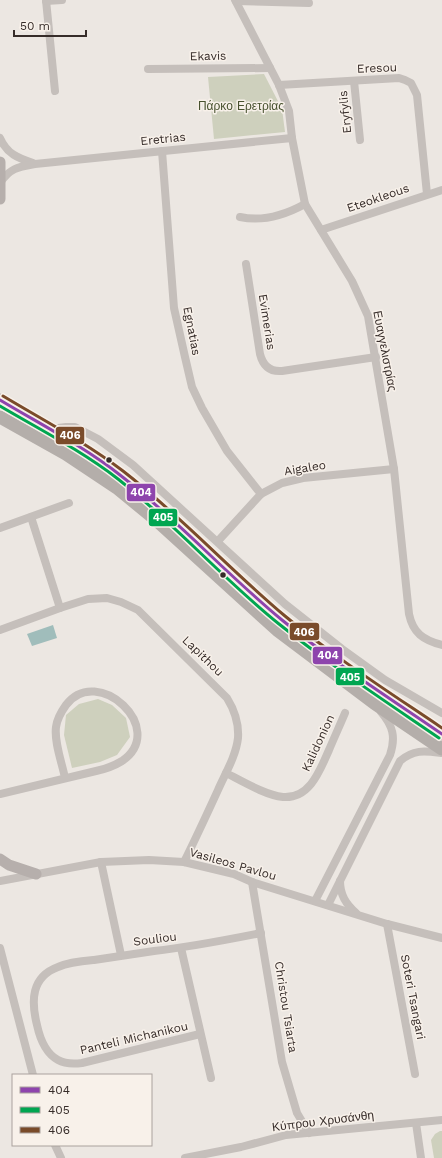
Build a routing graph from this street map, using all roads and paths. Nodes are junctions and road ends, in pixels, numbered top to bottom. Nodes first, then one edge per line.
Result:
1 (46, 0) edge
2 (62, 0) edge
3 (236, 0) edge
4 (309, 3) dead end
5 (270, 68) junction
6 (148, 69) dead end
7 (354, 81) junction
8 (279, 85) junction
9 (55, 91) dead end
10 (0, 138) edge
11 (292, 138) junction
12 (360, 140) dead end
13 (162, 151) junction
14 (0, 162) edge
15 (35, 164) junction
16 (0, 183) edge
17 (442, 190) edge
18 (428, 194) junction
19 (0, 199) edge
20 (305, 204) junction
21 (240, 217) dead end
22 (321, 230) junction
23 (246, 264) dead end
24 (376, 357) junction
25 (0, 400) edge
26 (0, 417) edge
27 (50, 429) junction
28 (394, 469) junction
29 (261, 494) junction
30 (69, 503) dead end
31 (31, 517) junction
32 (0, 528) edge
33 (218, 541) junction
34 (60, 608) junction
35 (0, 630) edge
36 (442, 645) edge
37 (374, 704) junction
38 (345, 713) dead end
39 (442, 713) edge
40 (442, 734) edge
41 (442, 749) edge
42 (442, 753) edge
43 (226, 773) junction
44 (65, 778) junction
45 (0, 794) edge
46 (0, 859) edge
47 (101, 862) junction
48 (184, 862) junction
49 (36, 874) junction
50 (0, 881) edge
51 (340, 881) junction
52 (252, 882) junction
53 (315, 901) junction
54 (328, 905) junction
55 (358, 914) junction
56 (387, 924) junction
57 (261, 934) junction
58 (442, 938) edge
59 (0, 948) edge
60 (181, 948) junction
61 (121, 956) junction
62 (200, 1034) junction
63 (33, 1074) edge
64 (415, 1074) dead end
65 (211, 1078) dead end
66 (442, 1120) edge
67 (416, 1123) junction
68 (309, 1132) junction
69 (56, 1146) edge
70 (61, 1158) edge
71 (185, 1158) edge
72 (421, 1158) edge

1 - 2 street
1 - 9 street
3 - 4 street
3 - 5 street, Ευαγγελιστρίας
5 - 6 street, Ekavis
5 - 8 street, Ευαγγελιστρίας
7 - 8 street, Eresou
7 - 12 street, Eryfylis
7 - 18 street, Eresou
8 - 11 street, Ευαγγελιστρίας
10 - 15 street, Eretrias
11 - 13 street, Eretrias
11 - 20 street, Ευαγγελιστρίας
13 - 15 street, Eretrias
13 - 29 street, Egnatias
14 - 16 main road
15 - 16 street, Eretrias
16 - 19 main road
17 - 18 street, Eteokleous
18 - 22 street, Eteokleous
20 - 21 street
20 - 22 street, Ευαγγελιστρίας
22 - 24 street, Ευαγγελιστρίας
23 - 24 street, Evimerias
24 - 28 street, Ευαγγελιστρίας
25 - 27 main road
26 - 37 main road
27 - 33 street
27 - 40 main road
28 - 29 street, Aigaleo
28 - 36 street, Ευαγγελιστρίας
29 - 33 street, Aigaleo
30 - 31 street
31 - 32 street
31 - 34 street
33 - 39 street
34 - 35 street, Lapithou
34 - 43 street, Lapithou
37 - 41 main road
37 - 53 street
38 - 43 street, Kalidonion
42 - 51 street
43 - 48 street, Lapithou
44 - 44 street
44 - 45 street
46 - 49 main road
47 - 48 street, Vasileos Pavlou
47 - 49 street, Vasileos Pavlou
47 - 61 street, Souliou
48 - 52 street, Vasileos Pavlou
49 - 50 street, Vasileos Pavlou
51 - 54 street
51 - 55 street
52 - 53 street, Vasileos Pavlou
52 - 57 street, Christou Tsiarta
53 - 54 street, Vasileos Pavlou
54 - 55 street, Vasileos Pavlou
55 - 56 street, Vasileos Pavlou
56 - 58 street, Vasileos Pavlou
56 - 64 street, Soteri Tsangari
57 - 60 street, Souliou
57 - 68 street, Christou Tsiarta
59 - 63 street
60 - 61 street, Souliou
60 - 62 street
61 - 62 street, Panteli Michanikou
62 - 65 street
66 - 67 street, Κύπρου Χρυσάνθη
67 - 68 street, Κύπρου Χρυσάνθη
67 - 72 street
68 - 71 street, Κύπρου Χρυσάνθη
69 - 70 street

